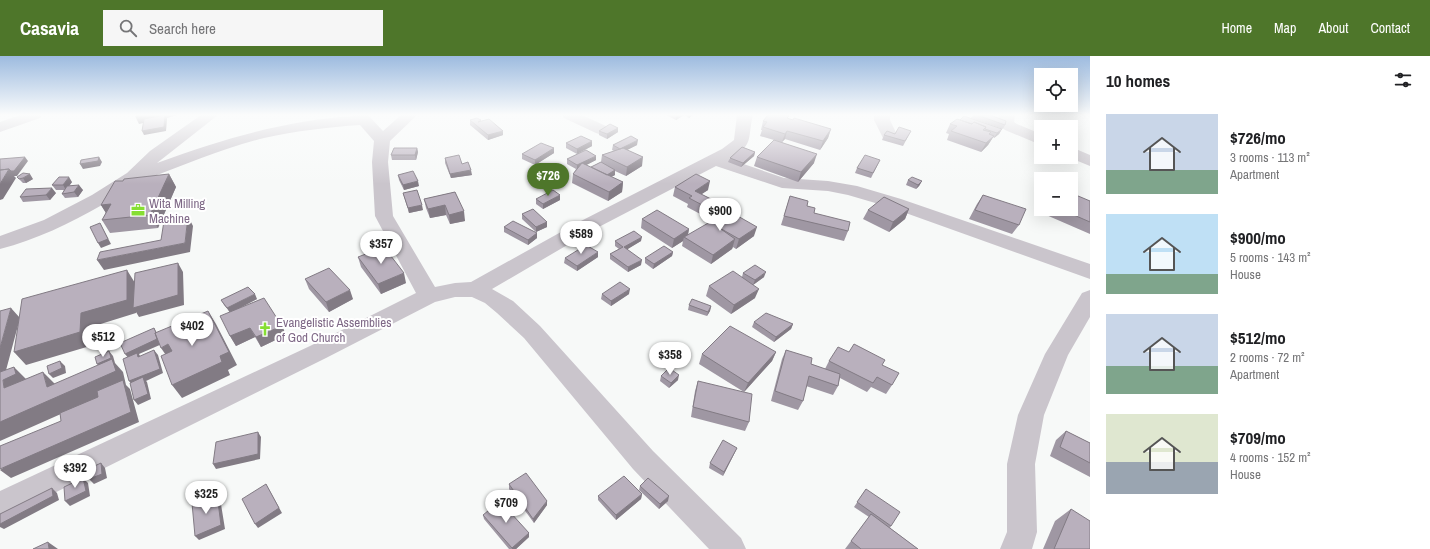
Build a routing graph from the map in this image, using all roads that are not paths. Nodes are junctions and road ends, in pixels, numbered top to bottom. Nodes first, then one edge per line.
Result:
1 (181, 138) edge
2 (248, 138) edge
3 (742, 138) edge
4 (382, 140) edge
5 (1078, 155) edge
6 (715, 160) junction
7 (1090, 160) edge
8 (130, 179) junction
9 (0, 243) edge
10 (1090, 272) edge
11 (475, 289) junction
12 (428, 296) junction
13 (1090, 298) edge
14 (0, 506) edge
15 (730, 549) edge
16 (1016, 549) edge

1 - 8 street
2 - 8 street
3 - 6 street
4 - 12 street
5 - 7 street
6 - 10 street
6 - 11 street
8 - 9 street
11 - 12 street
11 - 15 street
12 - 14 street
13 - 16 street

